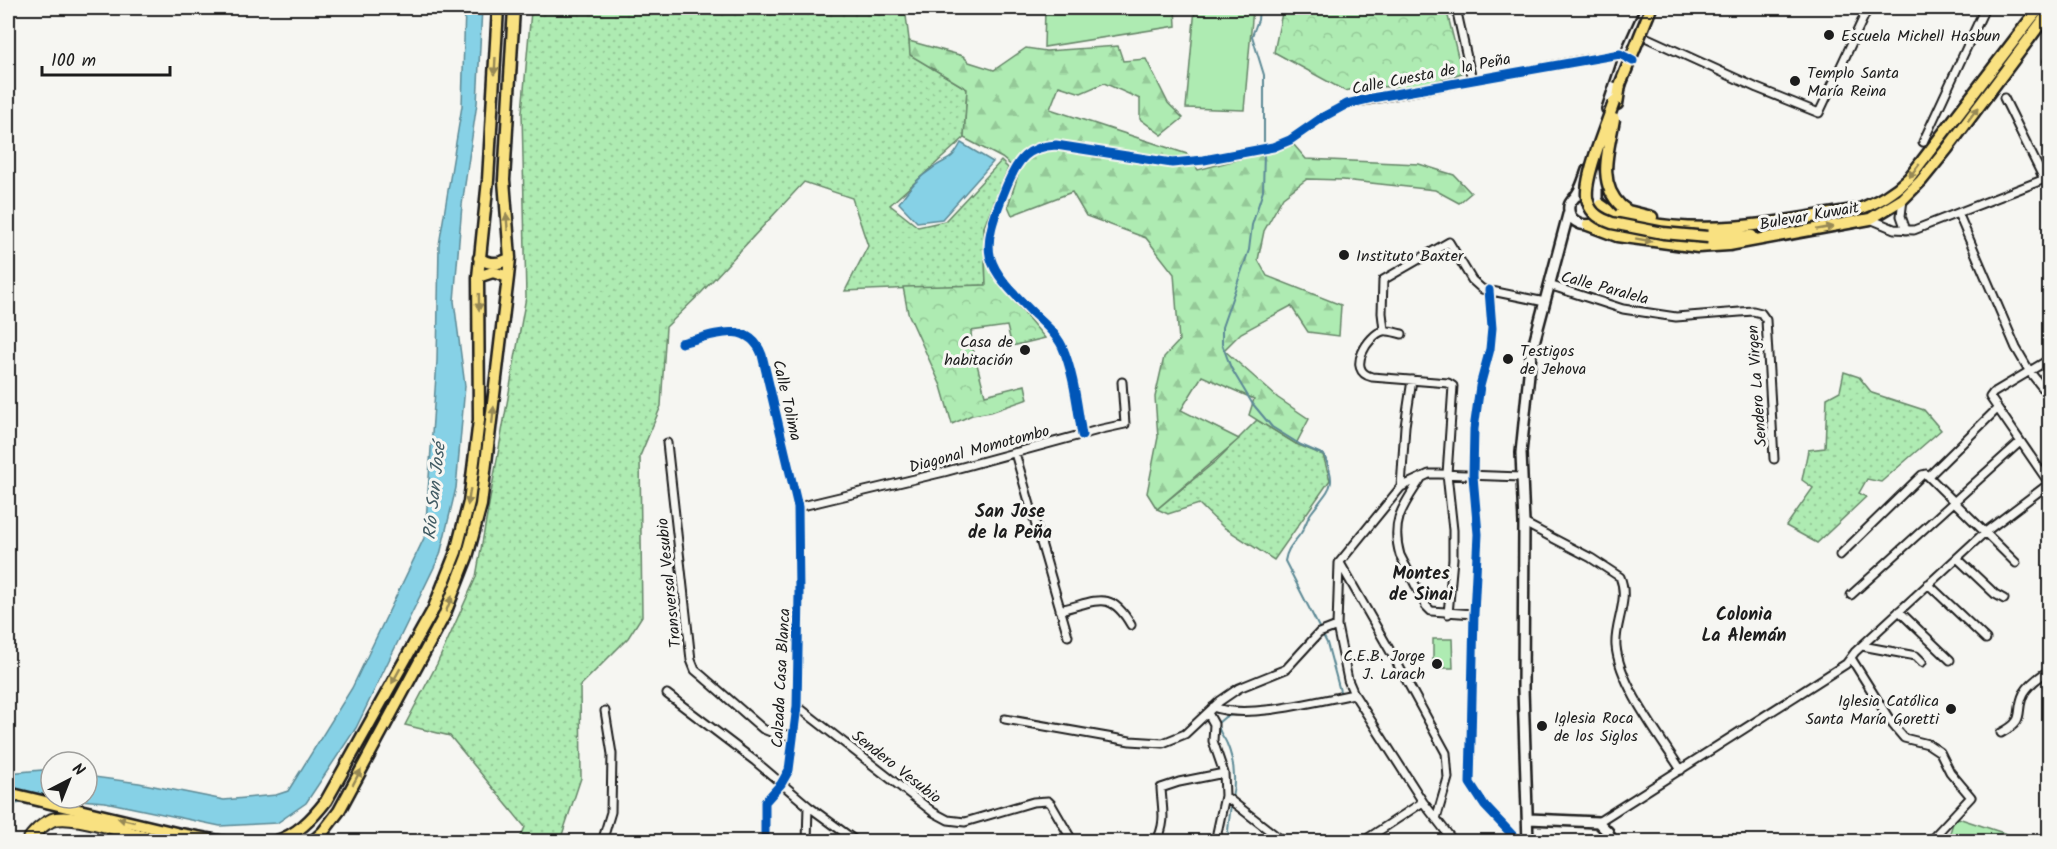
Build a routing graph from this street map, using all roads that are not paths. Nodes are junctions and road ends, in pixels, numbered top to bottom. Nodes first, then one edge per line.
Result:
1 (498, 8) edge
2 (514, 8) edge
3 (1455, 8) edge
4 (1646, 8) edge
5 (1651, 8) edge
6 (1656, 8) edge
7 (1868, 8) edge
8 (1985, 8) edge
9 (2039, 8) edge
10 (2049, 11) edge
11 (1643, 36) junction
12 (1629, 58) junction
13 (1472, 80) junction
14 (1620, 85) junction
15 (2004, 98) dead end
16 (1923, 142) dead end
17 (2047, 178) edge
18 (1576, 196) junction
19 (1903, 199) junction
20 (1599, 201) junction
21 (1569, 211) junction
22 (1958, 213) junction
23 (1869, 219) junction
24 (1587, 225) junction
25 (1698, 228) junction
26 (1906, 230) junction
27 (1563, 236) junction
28 (1767, 237) junction
29 (479, 258) junction
30 (510, 258) junction
31 (478, 277) junction
32 (508, 277) junction
33 (1549, 285) junction
34 (1489, 290) junction
35 (1545, 302) junction
36 (1761, 313) joint
37 (1384, 330) junction
38 (1402, 334) dead end
39 (681, 343) dead end
40 (2049, 359) edge
41 (2030, 372) junction
42 (1412, 380) junction
43 (1122, 382) dead end
44 (2049, 397) edge
45 (1997, 409) junction
46 (1082, 435) junction
47 (2020, 442) junction
48 (667, 443) dead end
49 (1015, 453) junction
50 (1774, 459) dead end
51 (1447, 474) junction
52 (1473, 476) junction
53 (1929, 476) junction
54 (1422, 477) junction
55 (1521, 477) junction
56 (2049, 483) edge
57 (1401, 487) junction
58 (1954, 502) junction
59 (798, 507) junction
60 (1524, 523) junction
61 (1984, 533) junction
62 (1840, 555) dead end
63 (1957, 558) junction
64 (2016, 562) dead end
65 (1339, 563) junction
66 (1928, 585) junction
67 (1851, 595) dead end
68 (2004, 599) dead end
69 (1060, 610) junction
70 (1899, 611) junction
71 (1448, 614) junction
72 (1474, 614) junction
73 (1131, 625) dead end
74 (1335, 626) junction
75 (1068, 636) dead end
76 (1986, 639) dead end
77 (1862, 646) junction
78 (1851, 658) junction
79 (1950, 660) dead end
80 (1922, 662) dead end
81 (2049, 670) edge
82 (666, 694) dead end
83 (1354, 694) junction
84 (796, 706) junction
85 (1210, 710) junction
86 (605, 711) dead end
87 (1005, 719) dead end
88 (2001, 733) dead end
89 (794, 736) junction
90 (1681, 770) junction
91 (1224, 773) junction
92 (781, 784) junction
93 (8, 793) edge
94 (1225, 796) junction
95 (39, 800) edge
96 (1423, 802) junction
97 (808, 806) junction
98 (77, 810) edge
99 (85, 810) edge
100 (339, 811) junction
101 (1436, 819) junction
102 (1529, 819) junction
103 (1598, 822) junction
104 (138, 835) junction
105 (208, 840) edge
106 (22, 842) edge
107 (28, 842) edge
108 (150, 842) edge
109 (174, 842) edge
110 (224, 842) edge
111 (274, 842) edge
112 (302, 842) edge
113 (312, 842) edge
114 (602, 842) edge
115 (765, 842) edge
116 (807, 842) edge
117 (857, 842) edge
118 (1073, 842) edge
119 (1156, 842) edge
120 (1220, 842) edge
121 (1284, 842) edge
122 (1362, 842) edge
123 (1454, 842) edge
124 (1519, 842) edge
125 (1528, 842) edge
126 (1612, 842) edge
127 (1929, 842) edge

1 -> 29 main road
30 -> 2 main road
3 - 13 street
4 - 12 main road
5 - 14 main road, bridge
6 - 11 main road
7 - 11 street
8 - 16 street
9 -> 25 main road, Bulevar Kuwait
19 -> 10 main road, Bulevar Kuwait
11 - 12 main road
12 - 13 street, Calle Cuesta de la Peña
12 - 18 main road
12 - 20 main road
13 - 46 street, Calle Cuesta de la Peña
14 - 25 main road, bridge
14 - 28 main road, bridge
15 - 17 street
17 - 22 street
18 - 20 main road
18 - 21 main road
19 - 23 main road, Bulevar Kuwait
19 - 26 street
20 - 24 main road
20 - 25 main road, Bulevar Kuwait
21 - 24 main road
21 - 27 main road
22 - 26 street
22 - 41 street
23 - 26 street
28 -> 23 main road, Bulevar Kuwait
24 - 27 main road
24 -> 28 main road, Bulevar Kuwait
27 - 33 main road
29 - 30 main road
29 - 31 main road
30 - 32 main road
31 - 32 main road
31 -> 111 main road
100 -> 32 main road
33 - 35 main road
33 - 36 street, Calle Paralela
34 - 35 street
34 - 37 street
34 - 52 street
35 - 55 main road
36 - 50 street, Sendero La Virgen
37 - 38 street
37 - 42 street
39 - 59 street, Calle Tolima
40 - 41 street
41 - 44 street
41 - 45 street
42 - 51 street
42 - 57 street
43 - 46 street, Diagonal Momotombo
45 - 47 street
45 - 53 street
46 - 49 street, Diagonal Momotombo
47 - 56 street
47 - 58 street
48 - 89 street, Transversal Vesubio
49 - 59 street, Diagonal Momotombo
49 - 69 street
51 - 52 street
51 - 54 street
51 - 71 street
52 - 55 street
52 - 72 street
53 - 58 street
53 - 62 street
54 - 57 street
54 - 71 street
55 - 60 main road
56 - 61 street
57 - 65 street
58 - 61 street
58 - 67 street
59 - 84 street, Calzada Casa Blanca
60 - 90 street
60 - 102 main road
61 - 63 street
61 - 64 street
63 - 66 street
63 - 68 street
65 - 74 street
65 - 101 street
66 - 70 street
66 - 76 street
69 - 73 street
69 - 75 street
70 - 77 street
70 - 79 street
71 - 72 street
72 - 124 street
74 - 83 street
74 - 85 street
77 - 78 street
77 - 80 street
78 - 90 street
78 - 127 street
81 - 88 street
82 - 92 street
83 - 85 street
83 - 96 street
84 - 89 street, Calzada Casa Blanca
84 - 118 street, Sendero Vesubio
85 - 87 street
85 - 91 street
86 - 114 street
89 - 92 street, Calzada Casa Blanca
90 - 103 street
91 - 94 street
91 - 119 street
92 - 97 street
92 - 115 street, Calzada Casa Blanca
93 - 95 main road
94 - 120 street
94 - 121 street
96 - 101 street
96 - 122 street
97 - 116 street
97 - 117 street
98 - 106 main road
105 -> 99 main road
100 - 112 main road
100 - 113 main road
101 - 123 street
102 - 103 main road
102 - 125 main road
103 - 126 main road
104 - 107 highway
104 - 108 highway
104 - 109 main road
105 - 110 main road

